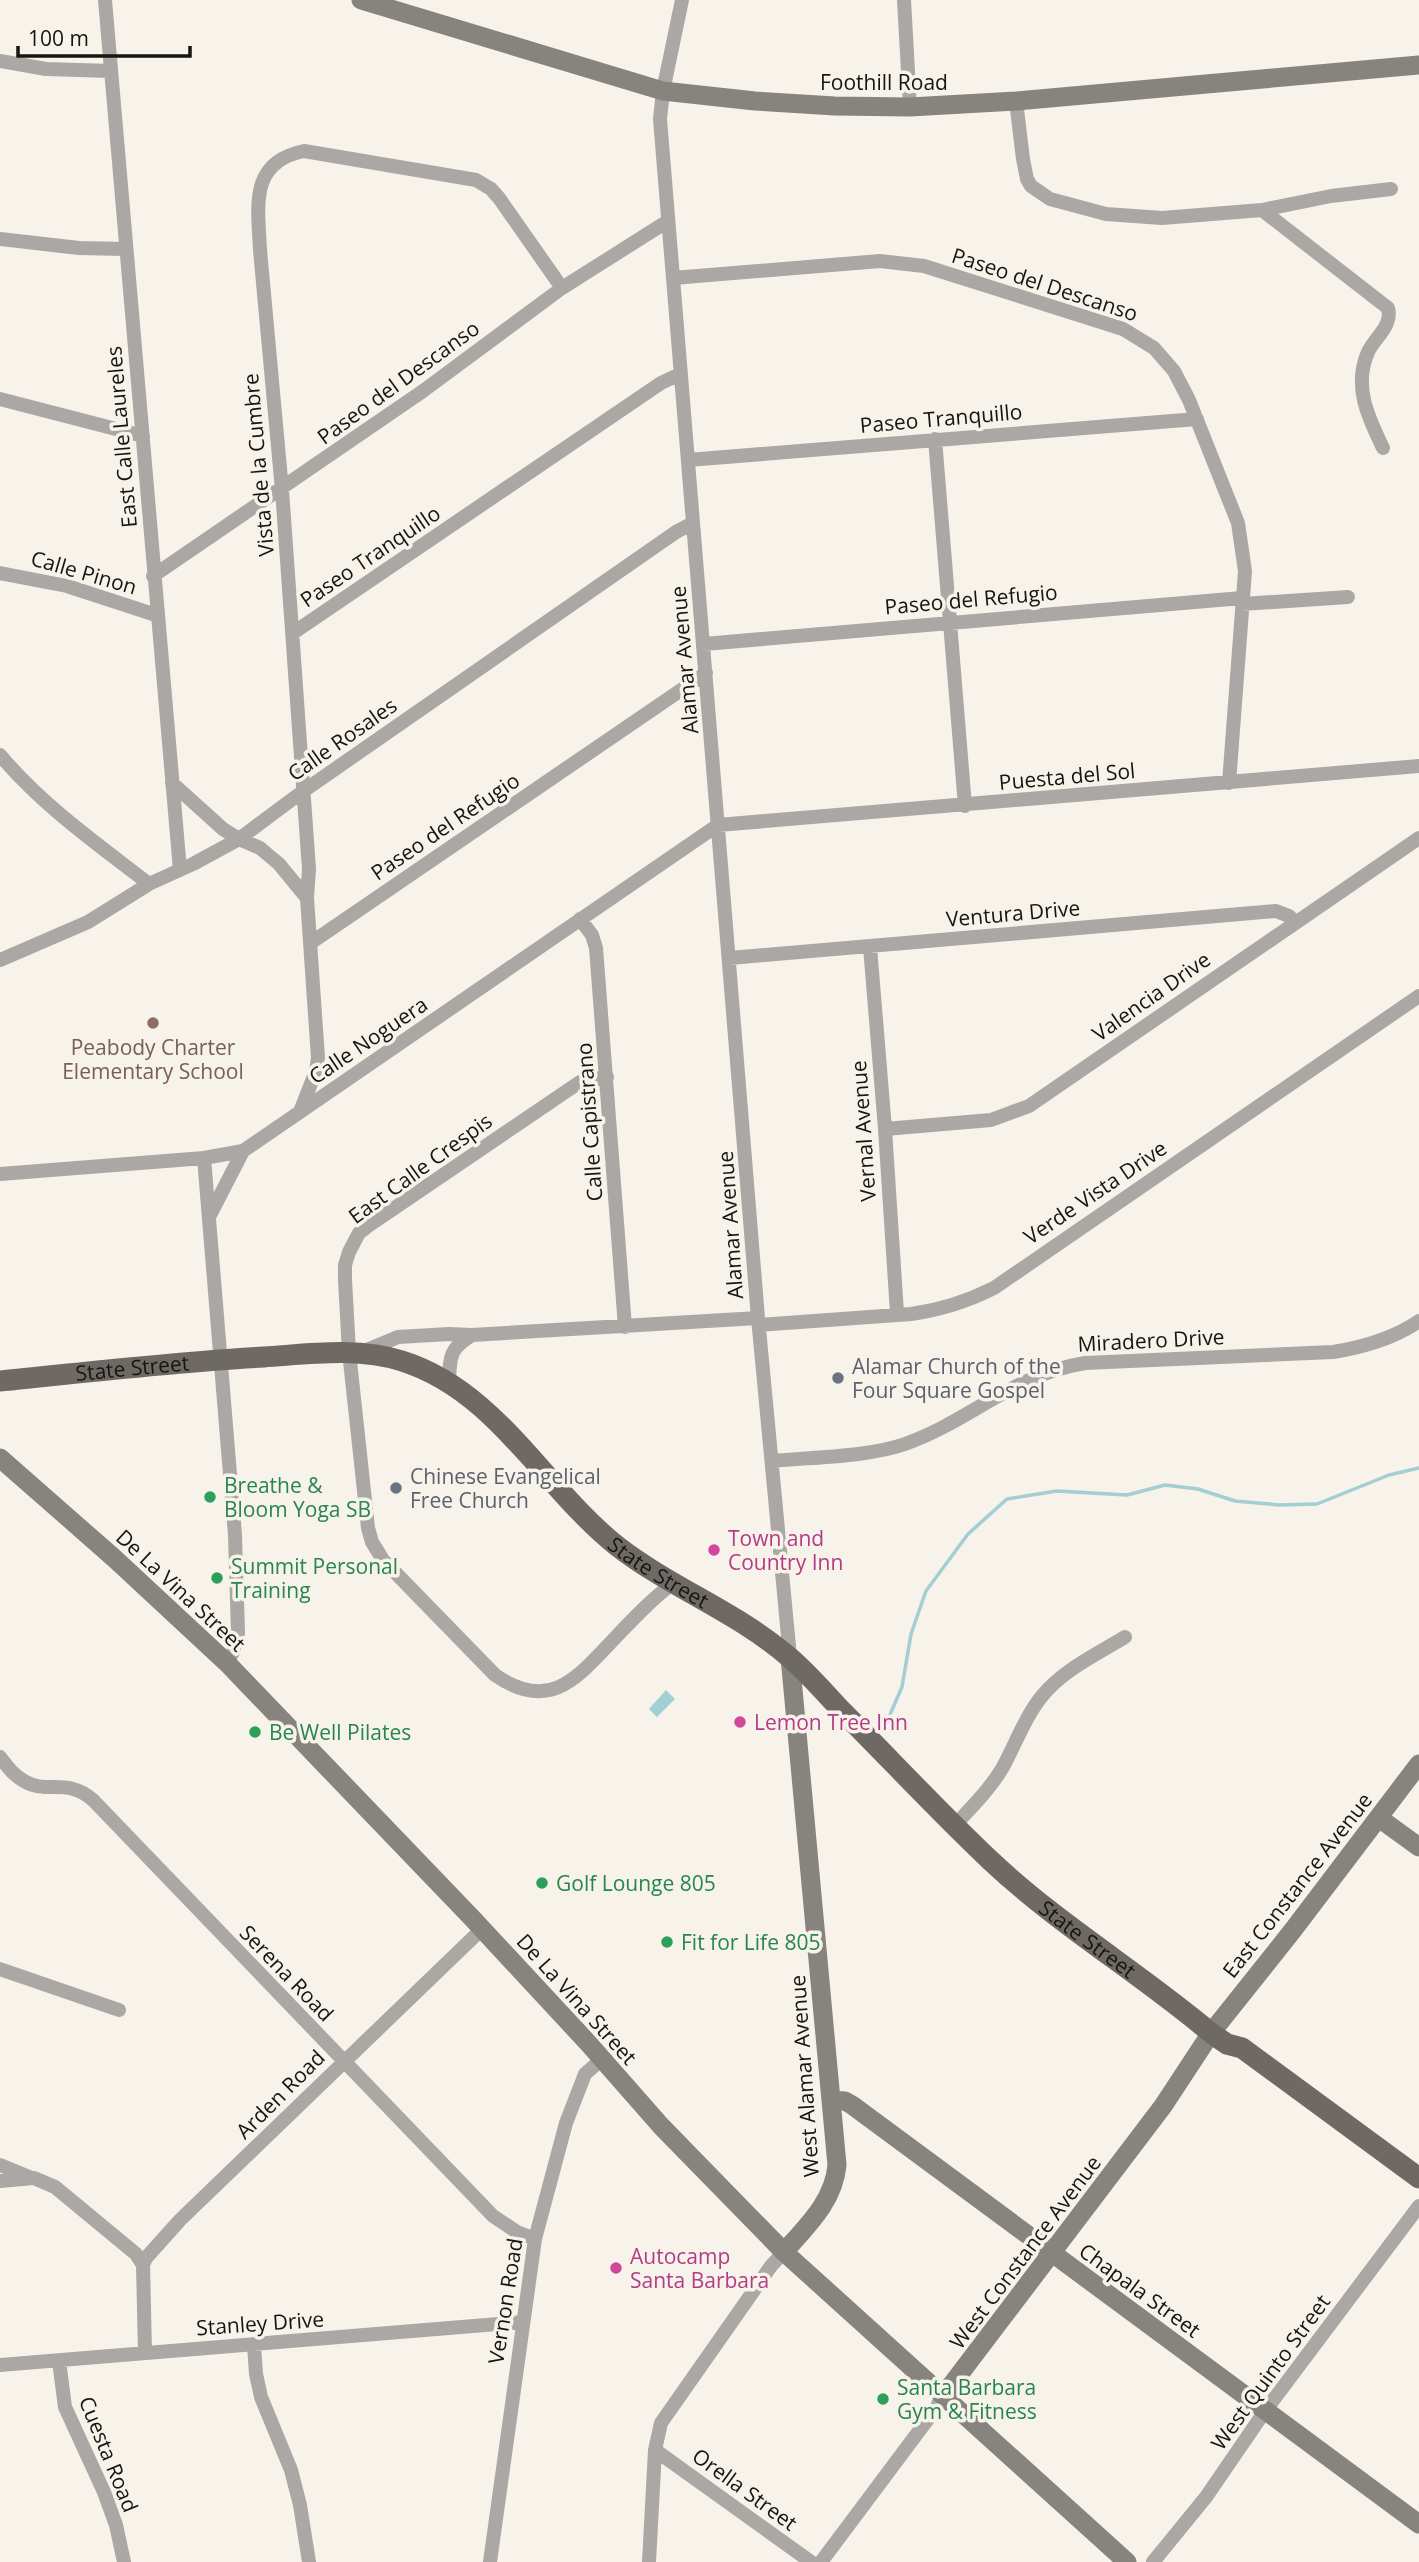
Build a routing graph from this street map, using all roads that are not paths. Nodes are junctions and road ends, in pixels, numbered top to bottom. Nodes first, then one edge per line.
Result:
1 (105, 0) edge
2 (361, 0) edge
3 (682, 0) edge
4 (904, 0) edge
5 (0, 61) edge
6 (1419, 65) edge
7 (111, 71) junction
8 (663, 91) junction
9 (1016, 101) junction
10 (910, 107) junction
11 (1391, 189) dead end
12 (1262, 209) junction
13 (668, 221) junction
14 (0, 239) edge
15 (125, 249) junction
16 (673, 278) junction
17 (562, 288) junction
18 (680, 374) junction
19 (0, 399) edge
20 (1197, 419) junction
21 (143, 436) junction
22 (935, 439) junction
23 (1383, 447) dead end
24 (688, 460) junction
25 (282, 490) junction
26 (693, 523) junction
27 (0, 573) edge
28 (153, 576) junction
29 (1348, 597) dead end
30 (1242, 601) junction
31 (156, 615) junction
32 (949, 622) junction
33 (293, 634) junction
34 (704, 644) junction
35 (706, 673) junction
36 (0, 755) edge
37 (1419, 766) edge
38 (172, 783) junction
39 (1229, 783) junction
40 (302, 792) junction
41 (965, 806) junction
42 (718, 825) junction
43 (1419, 838) edge
44 (239, 839) junction
45 (180, 870) junction
46 (149, 884) junction
47 (307, 898) junction
48 (580, 919) junction
49 (1295, 922) junction
50 (312, 942) junction
51 (870, 947) junction
52 (730, 958) junction
53 (0, 960) edge
54 (1419, 996) edge
55 (607, 1077) junction
56 (301, 1110) junction
57 (885, 1129) junction
58 (243, 1151) junction
59 (204, 1158) junction
60 (0, 1174) edge
61 (208, 1218) junction
62 (897, 1313) junction
63 (1419, 1321) edge
64 (759, 1322) junction
65 (625, 1327) junction
66 (472, 1335) junction
67 (355, 1352) junction
68 (219, 1360) junction
69 (0, 1381) edge
70 (449, 1382) junction
71 (0, 1458) edge
72 (773, 1461) junction
73 (673, 1583) junction
74 (1125, 1637) dead end
75 (790, 1657) junction
76 (227, 1663) junction
77 (0, 1757) edge
78 (1419, 1764) edge
79 (1379, 1818) junction
80 (955, 1825) junction
81 (1419, 1847) edge
82 (482, 1928) junction
83 (0, 1969) edge
84 (119, 2010) dead end
85 (1219, 2039) junction
86 (601, 2059) junction
87 (342, 2062) junction
88 (832, 2100) junction
89 (0, 2165) edge
90 (34, 2178) junction
91 (1419, 2178) edge
92 (0, 2181) edge
93 (1419, 2194) edge
94 (1419, 2206) edge
95 (535, 2239) junction
96 (784, 2252) junction
97 (1050, 2252) junction
98 (143, 2265) junction
99 (522, 2322) junction
100 (254, 2345) junction
101 (145, 2352) junction
102 (59, 2361) junction
103 (0, 2365) edge
104 (943, 2396) junction
105 (1265, 2410) junction
106 (655, 2450) junction
107 (1419, 2524) edge
108 (124, 2562) edge
109 (309, 2562) edge
110 (490, 2562) edge
111 (649, 2562) edge
112 (811, 2562) edge
113 (821, 2562) edge
114 (1127, 2562) edge
115 (1153, 2562) edge

1 - 7 street, East Calle Laureles
2 - 8 street, Foothill Road
3 - 8 street, Alamar Avenue
4 - 10 street
5 - 7 street
6 - 9 street, Foothill Road
7 - 15 street, East Calle Laureles
8 - 10 street, Foothill Road
8 - 13 street, Alamar Avenue
9 - 10 street, Foothill Road
9 - 12 street
11 - 12 street
12 - 23 street
13 - 16 street, Alamar Avenue
13 - 17 street, Paseo del Descanso
14 - 15 street
15 - 21 street, East Calle Laureles
16 - 18 street, Alamar Avenue
16 - 20 street, Paseo del Descanso
17 - 25 street, Paseo del Descanso
17 - 25 street, Vista de la Cumbre
18 - 24 street, Alamar Avenue
18 - 33 street, Paseo Tranquillo
19 - 21 street
20 - 22 street, Paseo Tranquillo
20 - 30 street, Paseo del Descanso
21 - 28 street, East Calle Laureles
22 - 24 street, Paseo Tranquillo
22 - 32 street
24 - 26 street, Alamar Avenue
25 - 28 street, Paseo del Descanso
25 - 33 street, Vista de la Cumbre
26 - 34 street, Alamar Avenue
26 - 40 street, Calle Rosales
27 - 31 street, Calle Pinon
28 - 31 street, East Calle Laureles
29 - 30 street, Paseo del Refugio
30 - 32 street, Paseo del Refugio
30 - 39 street, Paseo del Descanso
31 - 38 street, East Calle Laureles
32 - 34 street, Paseo del Refugio
32 - 41 street
33 - 40 street, Vista de la Cumbre
34 - 35 street, Alamar Avenue
35 - 42 street, Alamar Avenue
35 - 50 street, Paseo del Refugio
36 - 46 street
37 - 39 street, Puesta del Sol
38 - 44 street
38 - 45 street, East Calle Laureles
39 - 41 street, Puesta del Sol
40 - 44 street, Calle Rosales
40 - 47 street, Vista de la Cumbre
41 - 42 street, Puesta del Sol
42 - 48 street, Calle Noguera
42 - 52 street, Alamar Avenue
43 - 49 street, Valencia Drive
44 - 45 street, Calle Rosales
44 - 47 street
45 - 46 street, Calle Rosales
46 - 53 street, Calle Rosales
47 - 50 street, Vista de la Cumbre
48 - 55 street, Calle Capistrano
48 - 56 street, Calle Noguera
49 - 51 street, Ventura Drive
49 - 57 street, Valencia Drive
50 - 56 street, Vista de la Cumbre
51 - 52 street, Ventura Drive
51 - 57 street, Vernal Avenue
52 - 64 street, Alamar Avenue
54 - 62 street, Verde Vista Drive
55 - 65 street, Calle Capistrano
55 - 67 street, East Calle Crespis
56 - 58 street, Calle Noguera
57 - 62 street, Vernal Avenue
58 - 59 street, Calle Noguera
58 - 61 street
59 - 60 street, Calle Noguera
59 - 61 street
61 - 68 street
62 - 64 street, Verde Vista Drive
63 - 72 street, Miradero Drive
64 - 65 street, Verde Vista Drive
64 - 72 street, Alamar Avenue
65 - 66 street, Verde Vista Drive
66 - 67 street, Verde Vista Drive
66 - 70 street
67 - 68 main road, State Street
67 - 70 main road, State Street
67 - 73 street, East Calle Crespis
68 - 69 main road, State Street
68 - 76 street
70 - 73 main road, State Street
71 - 76 street, De La Vina Street
72 - 75 street, Alamar Avenue
73 - 75 main road, State Street
74 - 80 street
75 - 80 main road, State Street
75 - 88 street, West Alamar Avenue
76 - 82 street, De La Vina Street
77 - 87 street, Serena Road
78 - 79 street, East Constance Avenue
79 - 81 street
79 - 85 street, East Constance Avenue
80 - 85 main road, State Street
82 - 86 street, De La Vina Street
82 - 87 street, Arden Road
83 - 84 street
85 - 91 main road, State Street
85 - 93 main road, State Street
85 - 97 street, West Constance Avenue
86 - 95 street, Vernon Road
86 - 96 street, De La Vina Street
87 - 95 street, Serena Road
87 - 98 street, Arden Road
88 - 96 street, West Alamar Avenue
88 - 97 street, Chapala Street
89 - 90 street
90 - 92 street
90 - 98 street
94 - 105 street, West Quinto Street
95 - 99 street, Vernon Road
96 - 104 street, De La Vina Street
96 - 106 street, West Alamar Avenue
97 - 104 street, West Constance Avenue
97 - 105 street, Chapala Street
98 - 101 street
99 - 100 street, Stanley Drive
99 - 110 street, Vernon Road
100 - 101 street, Stanley Drive
100 - 109 street
101 - 102 street, Stanley Drive
102 - 103 street, Stanley Drive
102 - 108 street, Cuesta Road
104 - 113 street, West Constance Avenue
104 - 114 street, De La Vina Street
105 - 107 street, Chapala Street
105 - 115 street, West Quinto Street
106 - 111 street, West Alamar Avenue
106 - 112 street, Orella Street

